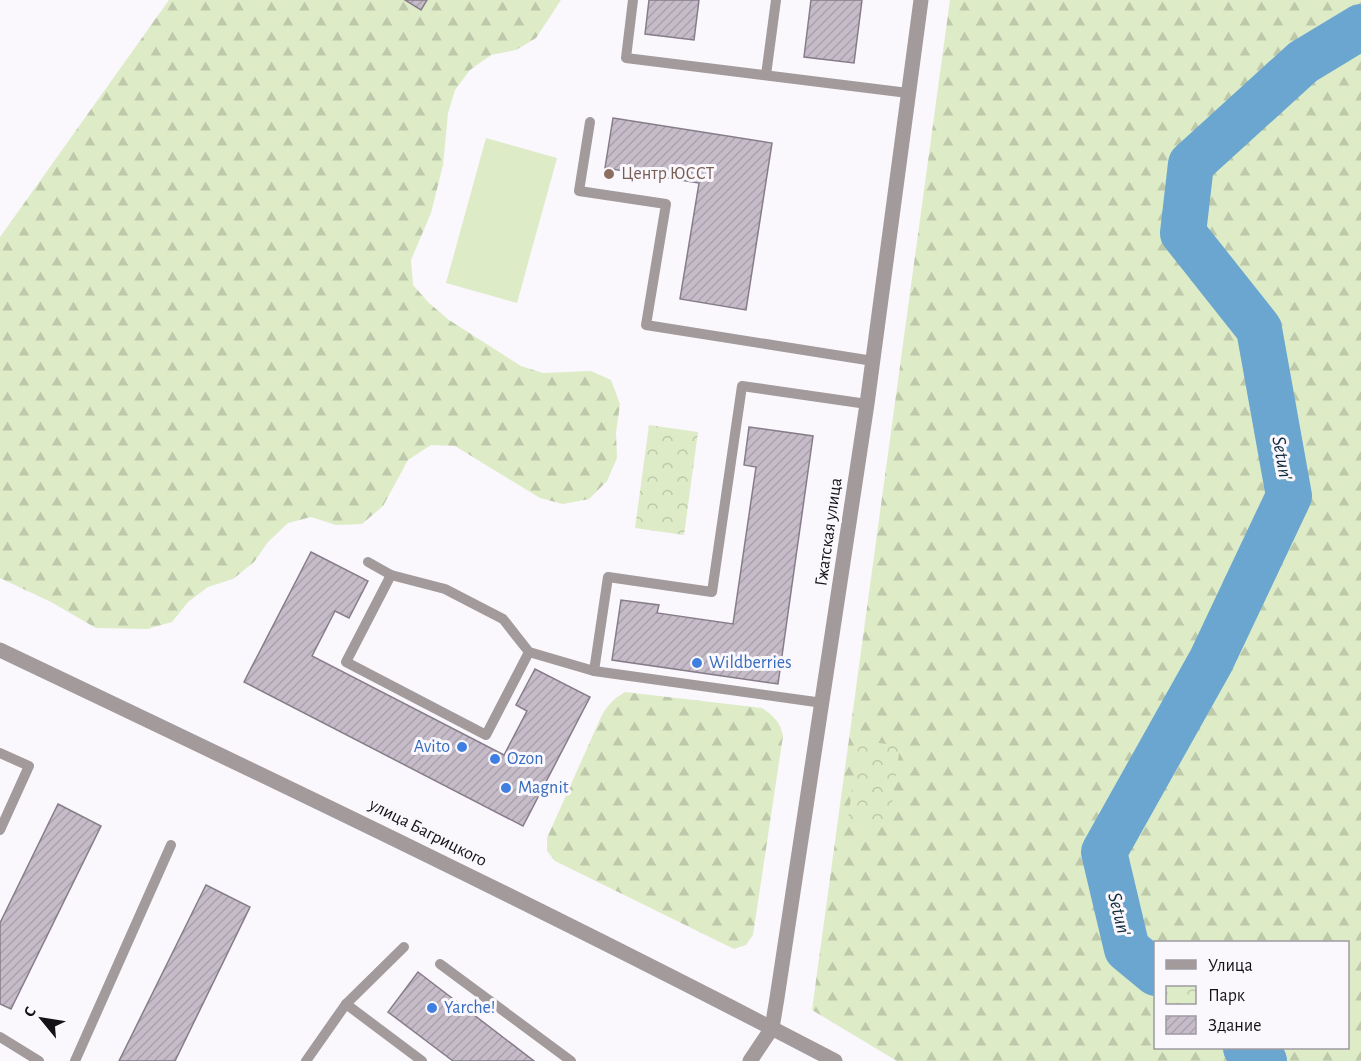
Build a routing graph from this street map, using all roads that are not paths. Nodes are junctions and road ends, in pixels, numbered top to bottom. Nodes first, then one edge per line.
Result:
1 (633, 0) edge
2 (776, 0) edge
3 (921, 0) edge
4 (766, 75) junction
5 (909, 93) junction
6 (590, 122) dead end
7 (873, 361) junction
8 (867, 404) junction
9 (368, 562) dead end
10 (391, 575) junction
11 (0, 650) edge
12 (529, 652) junction
13 (594, 671) junction
14 (823, 703) junction
15 (0, 753) edge
16 (0, 830) edge
17 (171, 845) dead end
18 (404, 948) dead end
19 (440, 963) dead end
20 (346, 1004) junction
21 (772, 1028) junction
22 (0, 1037) edge
23 (39, 1061) edge
24 (75, 1061) edge
25 (306, 1061) edge
26 (422, 1061) edge
27 (571, 1061) edge
28 (750, 1061) edge
29 (835, 1061) edge

1 - 4 lane
2 - 4 lane
3 - 5 street, Гжатская улица
4 - 5 lane
5 - 7 street, Гжатская улица
6 - 7 lane
7 - 8 street, Гжатская улица
8 - 13 lane
8 - 14 street, Гжатская улица
9 - 10 lane
10 - 12 lane
10 - 12 lane
11 - 21 street, улица Багрицкого
12 - 13 lane
13 - 14 lane
14 - 21 street, Гжатская улица
15 - 16 lane
17 - 24 lane
18 - 20 lane
19 - 27 lane
20 - 25 lane
20 - 26 lane
21 - 28 street, Гжатская улица
21 - 29 street, улица Багрицкого
22 - 23 lane

